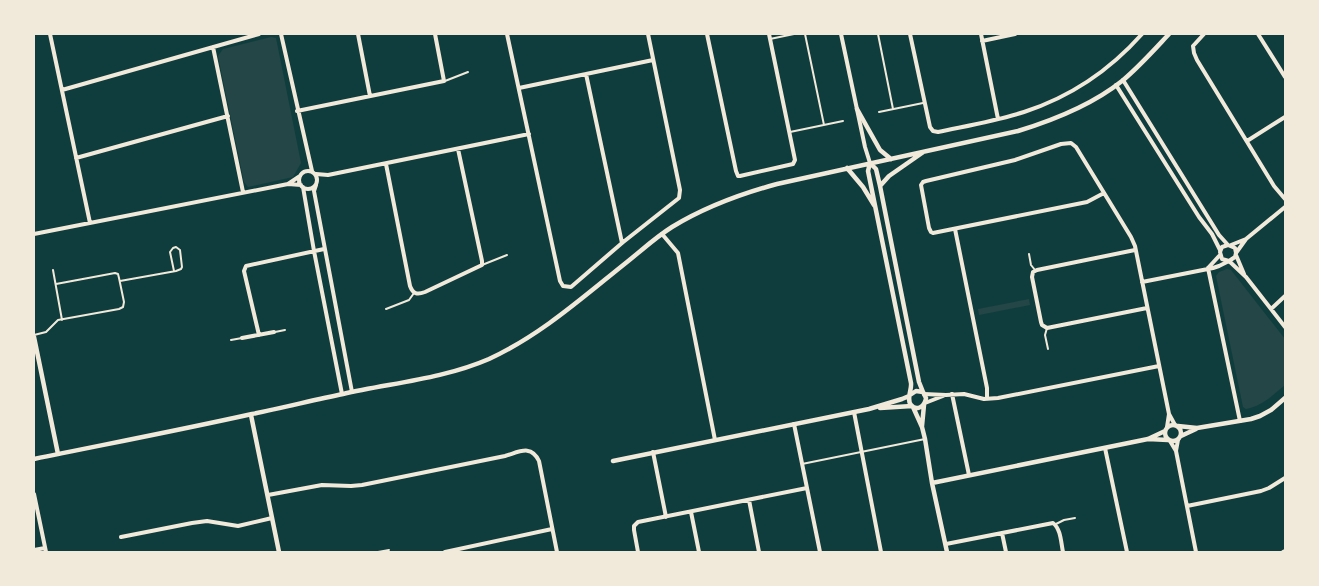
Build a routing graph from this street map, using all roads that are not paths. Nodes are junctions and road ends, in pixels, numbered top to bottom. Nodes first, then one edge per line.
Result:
1 (50, 34) edge
2 (259, 34) edge
3 (281, 34) edge
4 (358, 34) edge
5 (435, 34) edge
6 (508, 34) edge
7 (648, 34) edge
8 (707, 34) edge
9 (794, 34) edge
10 (804, 34) edge
11 (841, 34) edge
12 (878, 34) edge
13 (910, 34) edge
14 (981, 34) edge
15 (1015, 34) edge
16 (1142, 34) edge
17 (1169, 34) edge
18 (1204, 34) edge
19 (1258, 34) edge
20 (769, 36) edge
21 (982, 41) junction
22 (213, 47) junction
23 (653, 60) junction
24 (468, 72) dead end
25 (586, 74) junction
26 (1285, 77) edge
27 (1123, 80) junction
28 (444, 81) junction
29 (1116, 85) junction
30 (519, 88) junction
31 (62, 90) junction
32 (370, 96) junction
33 (924, 102) junction
34 (857, 109) junction
35 (893, 109) junction
36 (297, 111) junction
37 (879, 112) dead end
38 (228, 116) junction
39 (1285, 117) edge
40 (998, 119) junction
41 (843, 121) dead end
42 (824, 125) junction
43 (790, 132) junction
44 (529, 134) junction
45 (1247, 141) junction
46 (458, 149) junction
47 (926, 151) junction
48 (76, 158) junction
49 (308, 158) junction
50 (891, 159) junction
51 (870, 163) junction
52 (386, 164) junction
53 (847, 168) junction
54 (304, 172) junction
55 (314, 173) junction
56 (328, 175) junction
57 (300, 176) junction
58 (288, 184) junction
59 (317, 184) junction
60 (302, 186) junction
61 (880, 186) junction
62 (243, 192) junction
63 (1104, 193) junction
64 (1285, 200) edge
65 (1285, 207) edge
66 (876, 209) junction
67 (90, 223) junction
68 (955, 229) junction
69 (34, 234) edge
70 (662, 234) junction
71 (1246, 239) junction
72 (622, 243) junction
73 (1229, 245) junction
74 (324, 249) junction
75 (1135, 250) junction
76 (314, 251) junction
77 (1220, 252) junction
78 (1028, 254) dead end
79 (1236, 254) junction
80 (507, 255) dead end
81 (1228, 261) junction
82 (482, 265) junction
83 (1208, 268) junction
84 (53, 270) dead end
85 (1035, 270) junction
86 (174, 271) junction
87 (1246, 277) junction
88 (120, 281) junction
89 (1142, 282) junction
90 (56, 284) junction
91 (414, 294) junction
92 (1285, 296) edge
93 (1147, 308) junction
94 (386, 309) dead end
95 (1271, 309) junction
96 (62, 320) junction
97 (1285, 327) edge
98 (1047, 328) junction
99 (285, 330) dead end
100 (274, 332) joint
101 (259, 334) junction
102 (34, 336) edge
103 (242, 338) joint
104 (231, 340) dead end
105 (1048, 349) dead end
106 (1159, 366) junction
107 (352, 392) junction
108 (924, 393) junction
109 (342, 394) junction
110 (952, 394) junction
111 (910, 395) junction
112 (946, 395) junction
113 (1285, 398) edge
114 (987, 399) junction
115 (925, 404) junction
116 (913, 407) junction
117 (868, 409) junction
118 (854, 412) junction
119 (1169, 414) junction
120 (251, 415) junction
121 (1240, 421) junction
122 (794, 424) junction
123 (1177, 426) junction
124 (922, 427) junction
125 (1197, 428) junction
126 (1166, 429) junction
127 (1180, 438) junction
128 (925, 439) junction
129 (1148, 439) junction
130 (715, 440) junction
131 (1169, 441) junction
132 (1106, 448) junction
133 (862, 451) junction
134 (1176, 451) junction
135 (653, 452) junction
136 (58, 454) junction
137 (34, 459) edge
138 (613, 461) dead end
139 (802, 464) junction
140 (968, 475) junction
141 (1285, 478) edge
142 (932, 482) junction
143 (807, 488) junction
144 (34, 494) edge
145 (268, 495) junction
146 (749, 500) junction
147 (1187, 506) junction
148 (691, 512) junction
149 (666, 517) junction
150 (272, 518) junction
151 (1075, 518) dead end
152 (1056, 524) junction
153 (552, 529) junction
154 (1002, 533) junction
155 (121, 537) dead end
156 (946, 544) junction
157 (34, 550) edge
158 (45, 550) edge
159 (389, 550) dead end
160 (279, 552) edge
161 (378, 552) edge
162 (445, 552) edge
163 (557, 552) edge
164 (638, 552) edge
165 (699, 552) edge
166 (759, 552) edge
167 (820, 552) edge
168 (881, 552) edge
169 (948, 552) edge
170 (1006, 552) edge
171 (1063, 552) edge
172 (1127, 552) edge
173 (1196, 552) edge

1 - 31 street
2 - 22 street
3 - 36 street
4 - 32 street
5 - 28 street
6 - 30 street
7 - 23 street
8 - 43 street
9 - 20 lane
10 - 42 lane
11 - 34 street
12 - 35 lane
13 - 33 street
14 - 21 street
15 - 21 street
16 - 40 street
17 - 27 street
18 - 45 street
19 - 26 street
20 - 43 street
21 - 40 street
22 - 31 street
22 - 38 street
23 - 25 street
23 - 72 street
24 - 28 lane
25 - 30 street
25 - 72 street
27 - 29 street
27 - 73 street
28 - 32 street
29 - 47 street
29 - 77 street
30 - 44 street
31 - 48 street
32 - 36 street
33 - 35 lane
33 - 40 street
34 - 50 street
34 - 51 street
35 - 37 lane
36 - 49 street
38 - 48 street
38 - 62 street
39 - 45 street
41 - 42 lane
42 - 43 lane
44 - 46 street
44 - 72 street
45 - 64 street
46 - 52 street
46 - 82 street
47 - 50 street
47 - 61 street
48 - 67 street
49 - 54 street
49 - 55 street
50 - 51 street
51 - 53 street
51 - 61 street
51 - 66 street
52 - 56 street
52 - 91 street
53 - 66 street
53 - 70 street
54 - 55 street
54 - 57 street
55 - 56 street
55 - 59 street
56 - 59 street
57 - 58 street
57 - 60 street
58 - 60 street
58 - 62 street
59 - 60 street
59 - 74 street
60 - 76 street
61 - 108 street
62 - 67 street
63 - 68 street
63 - 68 street
63 - 75 street
65 - 71 street
66 - 111 street
67 - 69 street
68 - 114 street
70 - 107 street
70 - 130 street
71 - 73 street
71 - 79 street
73 - 77 street
73 - 79 street
74 - 76 street
74 - 107 street
75 - 85 street
75 - 89 street
76 - 101 street
76 - 109 street
77 - 81 street
77 - 83 street
78 - 85 lane
79 - 81 street
79 - 87 street
80 - 82 lane
81 - 83 street
81 - 87 street
82 - 91 street
83 - 89 street
83 - 121 street
84 - 90 lane
85 - 98 street
86 - 86 lane
86 - 88 lane
87 - 95 street
88 - 90 lane
88 - 96 lane
89 - 93 street
90 - 96 lane
91 - 94 lane
92 - 95 street
93 - 98 street
93 - 106 street
95 - 97 street
96 - 102 lane
98 - 105 lane
99 - 100 lane
100 - 101 street
101 - 103 street
102 - 136 street
103 - 104 lane
106 - 114 street
106 - 119 street
107 - 109 street
108 - 111 street
108 - 112 street
108 - 115 street
109 - 120 street
110 - 112 street
110 - 114 street
110 - 140 street
111 - 116 street
111 - 117 street
112 - 115 street
113 - 121 street
115 - 116 street
115 - 124 street
116 - 117 street
116 - 124 street
117 - 118 street
118 - 122 street
118 - 133 street
119 - 123 street
119 - 126 street
120 - 136 street
120 - 145 street
121 - 125 street
122 - 130 street
122 - 139 street
123 - 125 street
123 - 126 street
123 - 127 street
124 - 128 street
125 - 127 street
126 - 129 street
126 - 131 street
127 - 131 street
127 - 134 street
128 - 133 lane
128 - 142 street
129 - 131 street
129 - 132 street
130 - 135 street
131 - 134 street
132 - 140 street
132 - 172 street
133 - 139 lane
133 - 168 street
134 - 147 street
135 - 138 street
135 - 149 street
136 - 137 street
139 - 143 street
140 - 142 street
141 - 147 street
142 - 156 street
143 - 146 street
143 - 167 street
144 - 158 street
145 - 150 street
145 - 153 street
146 - 148 street
146 - 166 street
147 - 173 street
148 - 149 street
148 - 165 street
149 - 164 street
150 - 155 street
150 - 160 street
151 - 152 lane
152 - 154 street
152 - 171 street
153 - 162 street
153 - 163 street
154 - 156 street
154 - 170 street
156 - 169 street
157 - 158 street
159 - 161 lane

